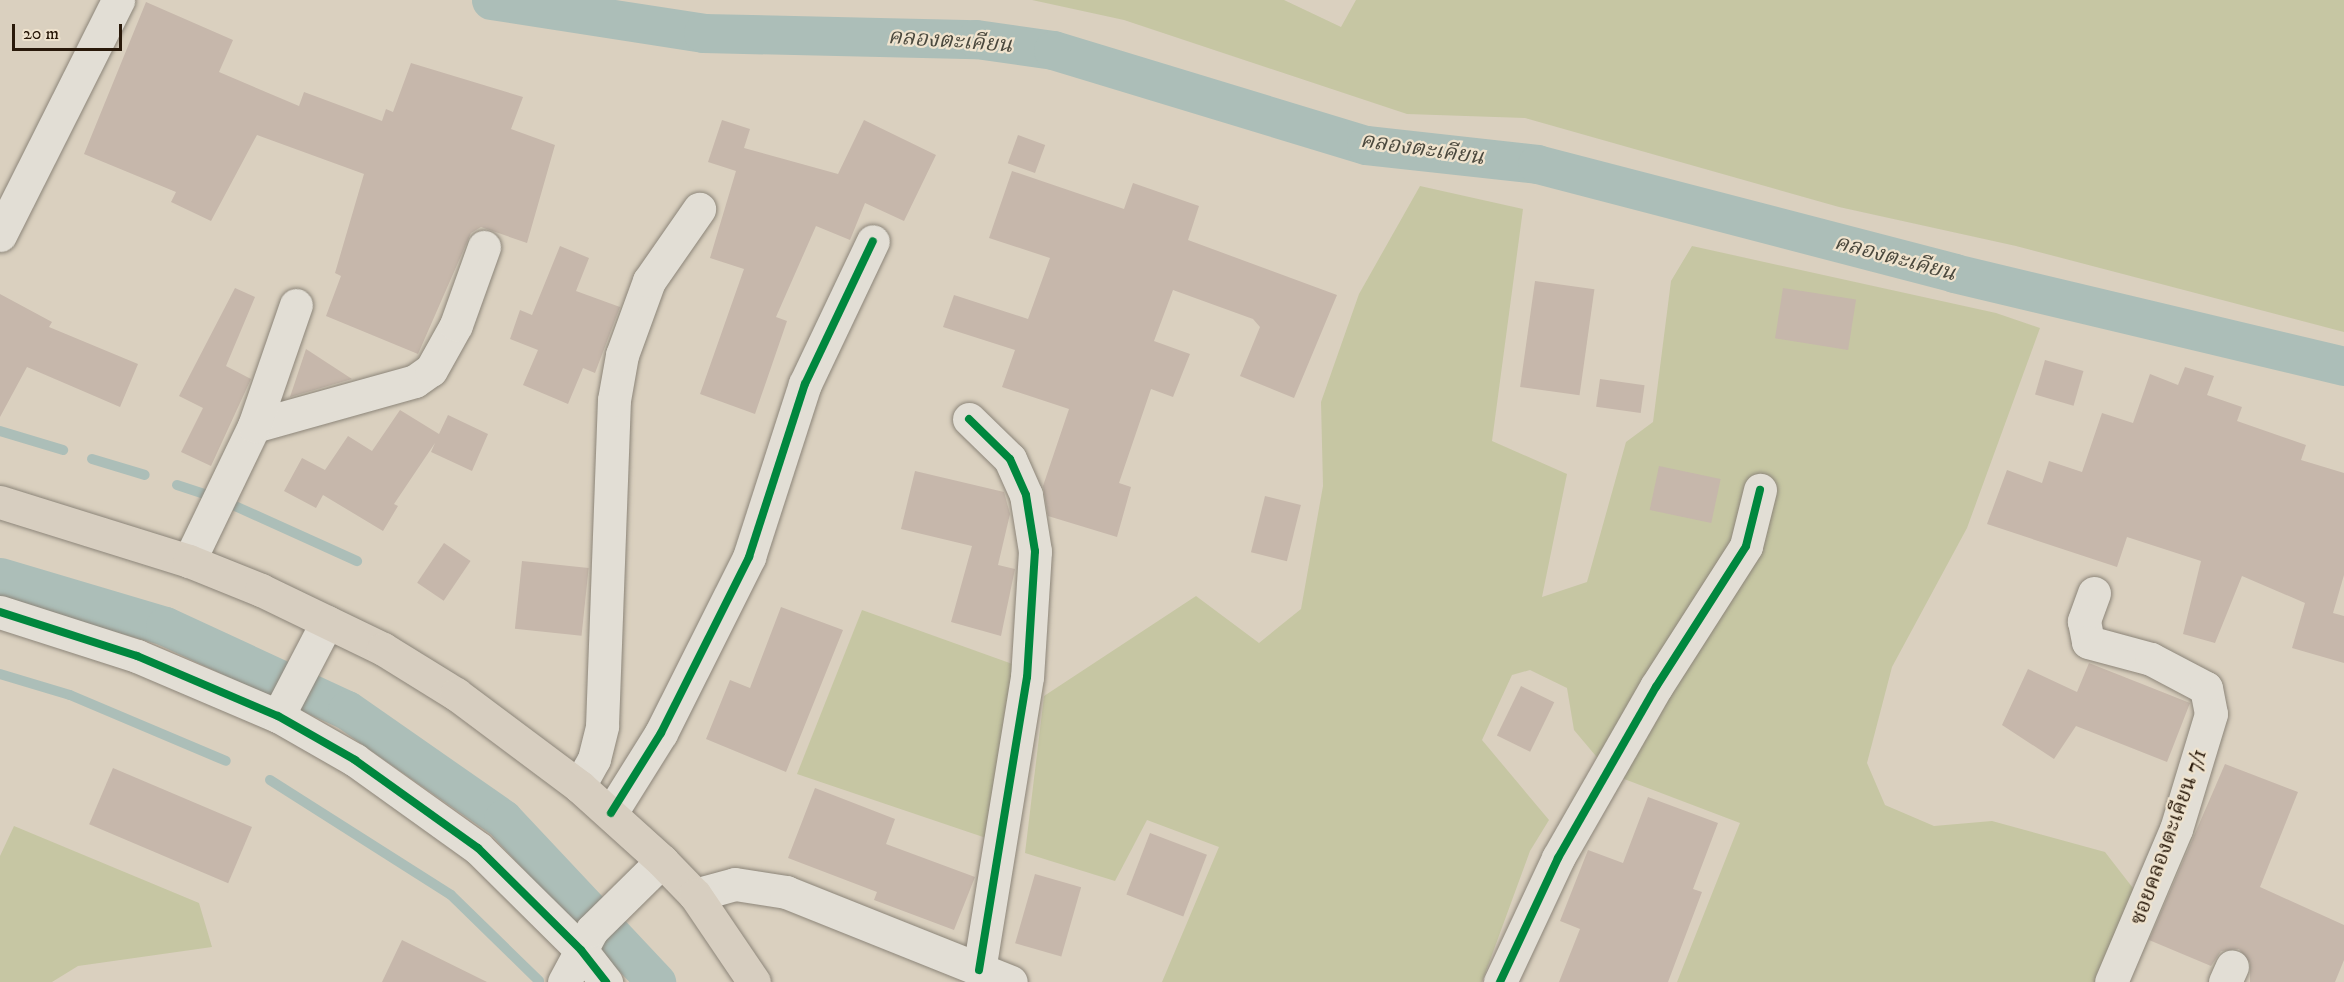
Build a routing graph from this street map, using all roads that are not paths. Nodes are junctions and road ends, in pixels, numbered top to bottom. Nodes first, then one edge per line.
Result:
1 (118, 0) edge
2 (699, 209) dead end
3 (0, 235) edge
4 (873, 241) dead end
5 (484, 247) dead end
6 (296, 305) dead end
7 (969, 419) dead end
8 (254, 426) junction
9 (1760, 490) dead end
10 (0, 502) edge
11 (189, 561) junction
12 (2094, 593) dead end
13 (0, 612) edge
14 (327, 622) junction
15 (284, 705) junction
16 (579, 786) junction
17 (611, 813) junction
18 (662, 861) junction
19 (695, 895) junction
20 (586, 940) junction
21 (979, 970) junction
22 (564, 982) edge
23 (606, 982) edge
24 (754, 982) edge
25 (1011, 982) edge
26 (1500, 982) edge
27 (2111, 982) edge

1 - 3 street
2 - 16 street
4 - 17 street
5 - 8 street
6 - 8 street
7 - 21 street
8 - 11 street
9 - 26 street
10 - 11 main road
11 - 14 main road
12 - 27 street, ซอยคลองตะเคียน 7/1
13 - 15 street
14 - 15 street
14 - 16 main road
15 - 20 street
16 - 17 main road
17 - 18 main road
18 - 19 main road
18 - 20 street
19 - 21 street
19 - 24 main road
20 - 22 street
20 - 23 street
21 - 25 street

